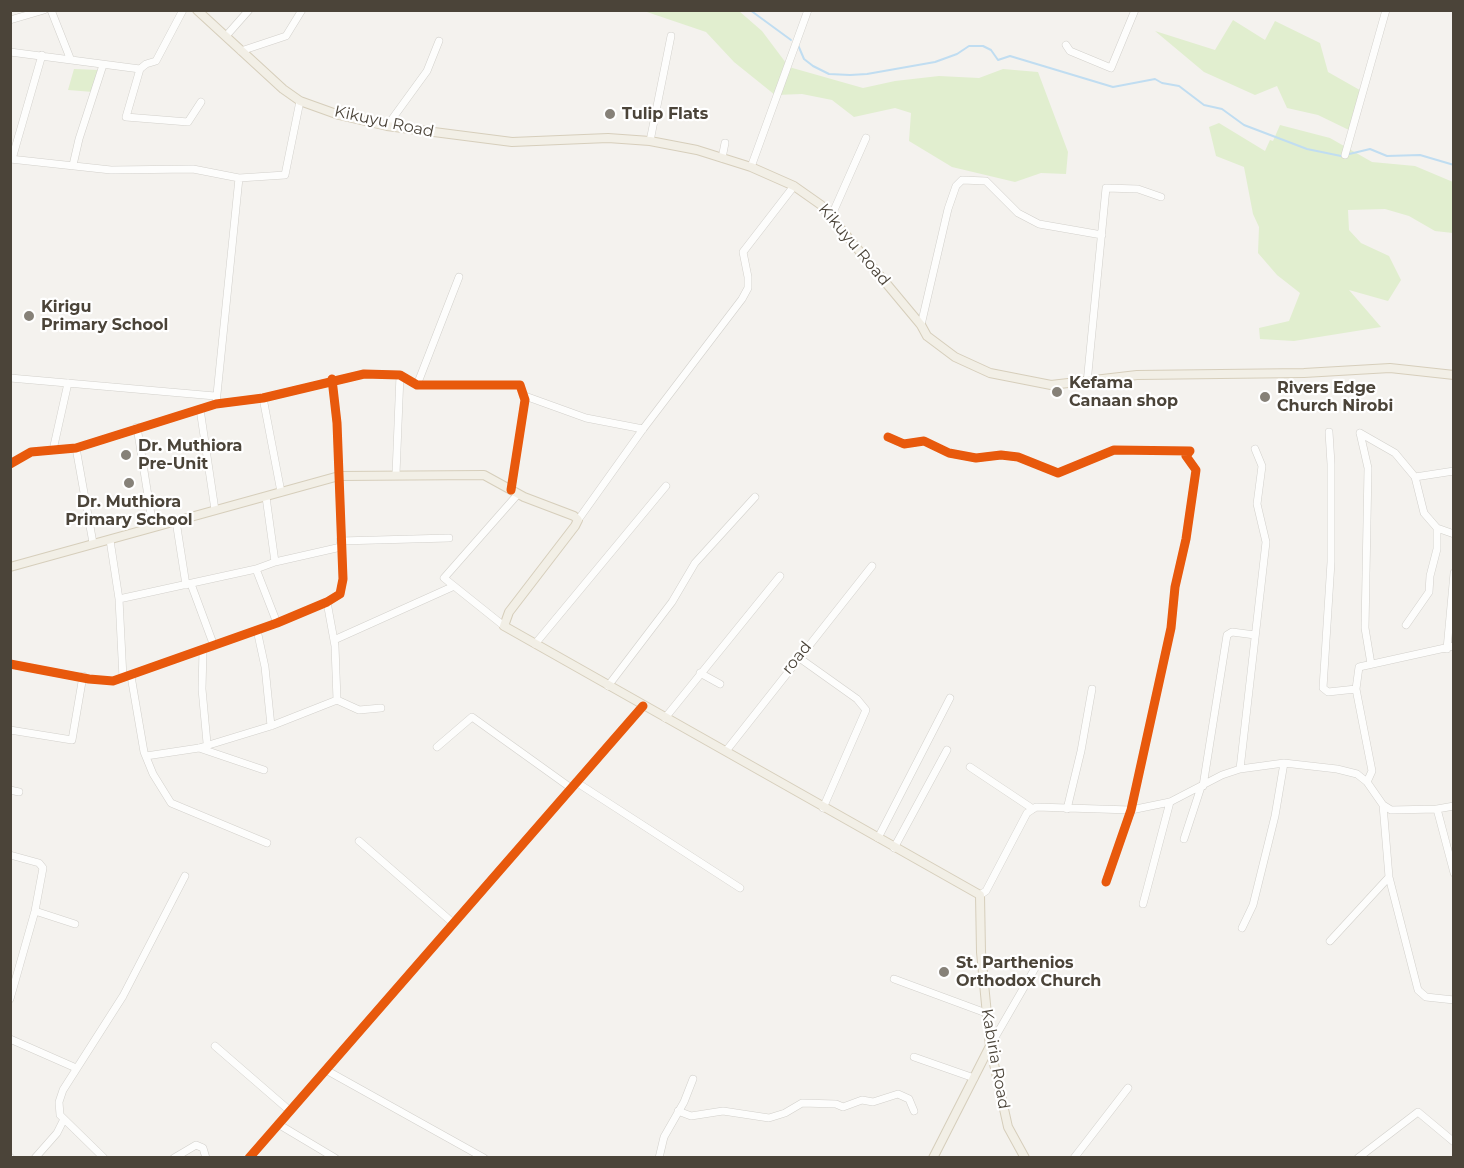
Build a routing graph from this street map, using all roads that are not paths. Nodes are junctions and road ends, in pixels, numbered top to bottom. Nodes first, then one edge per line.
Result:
1 (44, 10) edge
2 (51, 10) edge
3 (183, 10) edge
4 (196, 10) edge
5 (249, 10) edge
6 (302, 10) edge
7 (808, 10) edge
8 (1135, 10) edge
9 (1386, 10) edge
10 (10, 20) edge
11 (226, 36) junction
12 (671, 36) dead end
13 (439, 41) dead end
14 (1066, 45) dead end
15 (241, 51) junction
16 (10, 52) edge
17 (42, 55) junction
18 (70, 58) junction
19 (103, 65) junction
20 (140, 69) junction
21 (300, 101) junction
22 (201, 102) dead end
23 (387, 126) junction
24 (866, 138) dead end
25 (650, 141) junction
26 (725, 143) dead end
27 (1345, 155) dead end
28 (722, 158) junction
29 (11, 159) edge
30 (74, 165) junction
31 (751, 167) junction
32 (240, 178) junction
33 (794, 186) junction
34 (1161, 197) dead end
35 (831, 217) junction
36 (1102, 235) junction
37 (459, 277) dead end
38 (921, 326) junction
39 (400, 375) junction
40 (1454, 375) edge
41 (10, 378) edge
42 (332, 379) junction
43 (68, 383) junction
44 (1087, 383) junction
45 (417, 385) junction
46 (215, 396) junction
47 (525, 396) junction
48 (263, 398) junction
49 (216, 404) junction
50 (200, 409) junction
51 (137, 427) junction
52 (643, 429) junction
53 (1329, 432) dead end
54 (888, 436) dead end
55 (76, 448) junction
56 (1255, 449) dead end
57 (53, 450) junction
58 (10, 464) edge
59 (1454, 471) edge
60 (396, 474) junction
61 (339, 476) junction
62 (1415, 477) junction
63 (666, 486) dead end
64 (281, 492) junction
65 (514, 492) junction
66 (266, 496) junction
67 (755, 497) dead end
68 (215, 510) junction
69 (578, 520) junction
70 (176, 521) junction
71 (153, 527) junction
72 (1437, 528) junction
73 (1454, 534) edge
74 (449, 538) dead end
75 (110, 540) junction
76 (93, 543) junction
77 (341, 544) junction
78 (275, 562) junction
79 (872, 566) dead end
80 (10, 567) edge
81 (256, 569) junction
82 (1454, 573) edge
83 (780, 576) dead end
84 (189, 584) junction
85 (452, 587) junction
86 (119, 599) junction
87 (327, 602) junction
88 (277, 623) junction
89 (1406, 625) dead end
90 (504, 626) junction
91 (257, 630) junction
92 (1255, 634) junction
93 (334, 640) junction
94 (535, 644) junction
95 (214, 646) junction
96 (1450, 648) edge
97 (203, 650) junction
98 (798, 657) junction
99 (10, 664) edge
100 (1371, 664) junction
101 (700, 673) junction
102 (82, 676) junction
103 (127, 677) junction
104 (720, 684) dead end
105 (608, 686) junction
106 (1356, 688) junction
107 (1092, 689) dead end
108 (950, 698) dead end
109 (337, 700) junction
110 (643, 706) junction
111 (381, 708) dead end
112 (665, 718) junction
113 (271, 726) junction
114 (10, 730) edge
115 (207, 743) junction
116 (437, 747) dead end
117 (199, 748) junction
118 (947, 750) dead end
119 (726, 751) junction
120 (146, 756) junction
121 (1284, 763) junction
122 (970, 767) dead end
123 (264, 770) dead end
124 (1240, 770) junction
125 (1367, 782) junction
126 (574, 785) junction
127 (1202, 787) junction
128 (10, 790) edge
129 (19, 792) dead end
130 (1170, 802) junction
131 (1383, 805) junction
132 (1454, 806) edge
133 (823, 808) junction
134 (1033, 809) junction
135 (1067, 809) junction
136 (1437, 809) junction
137 (1131, 810) junction
138 (878, 838) junction
139 (1184, 839) dead end
140 (359, 841) dead end
141 (267, 843) dead end
142 (894, 848) junction
143 (10, 855) edge
144 (1454, 873) edge
145 (185, 876) dead end
146 (1389, 877) junction
147 (1106, 882) dead end
148 (740, 888) dead end
149 (980, 895) junction
150 (1143, 904) dead end
151 (34, 911) junction
152 (453, 923) junction
153 (75, 924) dead end
154 (1242, 928) dead end
155 (1330, 941) dead end
156 (1038, 963) dead end
157 (894, 979) dead end
158 (10, 999) edge
159 (1454, 1000) edge
160 (986, 1012) junction
161 (10, 1039) edge
162 (215, 1046) dead end
163 (990, 1046) junction
164 (914, 1057) dead end
165 (76, 1068) junction
166 (326, 1070) junction
167 (693, 1078) dead end
168 (974, 1078) junction
169 (1128, 1088) dead end
170 (914, 1110) dead end
171 (290, 1111) junction
172 (678, 1111) junction
173 (64, 1119) junction
174 (278, 1124) junction
175 (1454, 1142) edge
176 (35, 1158) edge
177 (104, 1158) edge
178 (174, 1158) edge
179 (206, 1158) edge
180 (249, 1158) edge
181 (336, 1158) edge
182 (484, 1158) edge
183 (659, 1158) edge
184 (933, 1158) edge
185 (1025, 1158) edge
186 (1074, 1158) edge
187 (1358, 1158) edge

1 - 10 street
2 - 18 street
3 - 20 street
4 - 11 main road, Kikuyu Road
5 - 11 street
6 - 15 street
7 - 31 street
8 - 14 street
9 - 27 street
11 - 15 main road, Kikuyu Road
12 - 25 street
13 - 23 street
15 - 21 main road, Kikuyu Road
16 - 17 street
17 - 18 street
17 - 29 street
18 - 19 street
19 - 20 street
19 - 30 street
20 - 22 street
21 - 23 main road, Kikuyu Road
21 - 32 street
23 - 25 main road, Kikuyu Road
24 - 35 street
25 - 28 main road, Kikuyu Road
26 - 28 street
28 - 31 main road, Kikuyu Road
29 - 30 street
30 - 32 street
31 - 33 main road, Kikuyu Road
32 - 46 street
33 - 35 main road, Kikuyu Road
33 - 52 street
34 - 36 street
35 - 38 main road, Kikuyu Road
36 - 38 street
36 - 44 street
37 - 45 street
38 - 44 main road, Kikuyu Road
39 - 42 street
39 - 45 street
39 - 60 street
40 - 44 main road, Kikuyu Road
41 - 43 street
42 - 48 street
42 - 61 street
43 - 46 street
43 - 57 street
45 - 47 street
46 - 49 street
47 - 52 street
47 - 65 street
48 - 49 street
48 - 64 street
49 - 50 street
50 - 51 street
50 - 68 street
51 - 55 street
51 - 71 street
52 - 69 street
53 - 106 street
54 - 137 street
55 - 57 street
55 - 76 street
56 - 92 street
57 - 58 street
59 - 62 street
60 - 61 main road
60 - 65 main road
61 - 64 main road
61 - 77 street
62 - 72 street
62 - 100 street
63 - 94 street
64 - 66 main road
65 - 69 main road
65 - 85 street
66 - 68 main road
66 - 78 street
67 - 105 street
68 - 70 main road
69 - 90 main road
70 - 71 main road
70 - 84 street
71 - 75 main road
72 - 73 street
72 - 89 street
74 - 77 street
75 - 76 main road
75 - 86 street
76 - 80 main road
77 - 78 street
77 - 87 street
78 - 81 street
79 - 98 street, road
81 - 84 street
81 - 88 street
82 - 96 street
83 - 101 street
84 - 86 street
84 - 95 street
85 - 90 street
85 - 93 street
86 - 103 street
87 - 88 street
87 - 93 street
88 - 91 street
90 - 94 main road
91 - 95 street
91 - 113 street
92 - 124 street
92 - 127 street
93 - 109 street
94 - 105 main road
95 - 97 street
96 - 100 street
97 - 103 street
97 - 115 street
98 - 119 street, road
98 - 133 street
99 - 102 street
100 - 106 street
101 - 104 street
101 - 112 street
102 - 103 street
102 - 114 street
103 - 120 street
105 - 110 main road
106 - 125 street
107 - 135 street
108 - 138 street
109 - 111 street
109 - 113 street
110 - 112 main road
110 - 126 street
112 - 119 main road
113 - 115 street
115 - 117 street
116 - 126 street
117 - 120 street
117 - 123 street
118 - 142 street
119 - 133 main road
120 - 141 street
121 - 124 street
121 - 125 street
121 - 154 street
122 - 134 street
124 - 127 street
125 - 131 street
126 - 148 street
126 - 152 street
127 - 130 street
127 - 139 street
128 - 129 street
130 - 137 street
130 - 150 street
131 - 136 street
131 - 146 street
132 - 136 street
133 - 138 main road
134 - 135 street
134 - 149 street
135 - 137 street
136 - 144 street
137 - 147 street
138 - 142 main road
140 - 152 street
142 - 149 main road
143 - 151 street
145 - 165 street
146 - 155 street
146 - 159 street
149 - 160 main road, Kabiria Road
151 - 153 street
151 - 158 street
152 - 166 street
156 - 163 street
157 - 160 street
160 - 163 main road, Kabiria Road
161 - 165 street
162 - 171 street
163 - 168 main road
163 - 185 main road, Kabiria Road
164 - 168 street
165 - 173 street
166 - 171 street
166 - 182 street
167 - 172 street
168 - 184 main road
169 - 186 street
170 - 172 street
171 - 174 street
172 - 183 street
173 - 176 street
173 - 177 street
174 - 180 street
174 - 181 street
175 - 187 street
178 - 179 street

